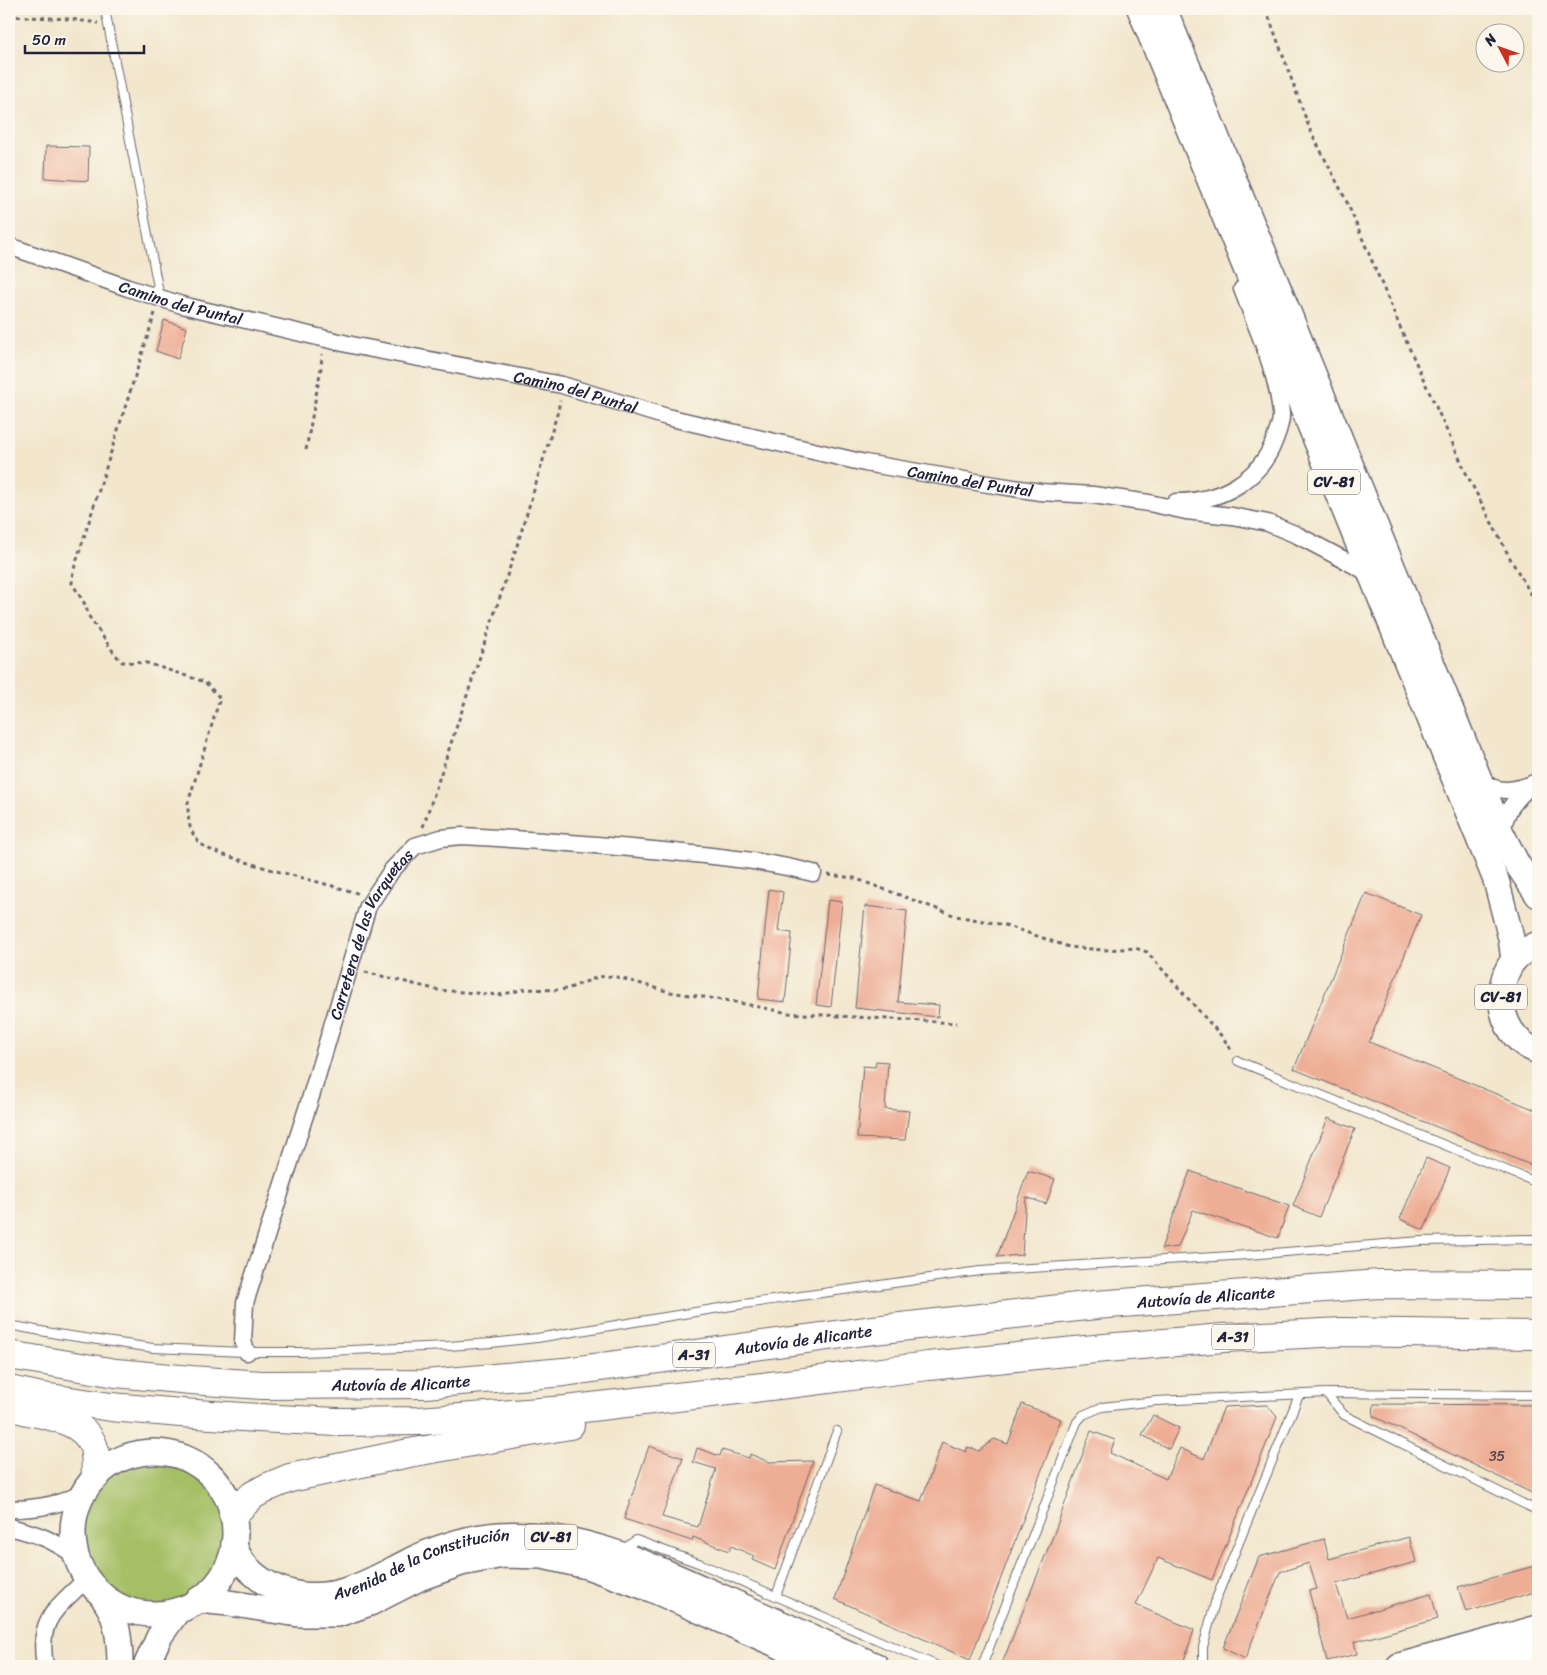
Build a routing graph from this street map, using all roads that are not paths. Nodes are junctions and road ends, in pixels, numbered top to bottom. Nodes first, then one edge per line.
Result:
1 (105, 9) edge
2 (1140, 9) edge
3 (1164, 9) edge
4 (1226, 219) junction
5 (9, 246) edge
6 (160, 298) junction
7 (1149, 503) junction
8 (1371, 574) junction
9 (1479, 780) junction
10 (1535, 783) edge
11 (1500, 832) junction
12 (813, 873) road end
13 (1538, 895) edge
14 (1538, 944) edge
15 (1514, 960) junction
16 (1537, 1052) edge
17 (1238, 1061) road end
18 (1538, 1183) edge
19 (1538, 1239) edge
20 (1538, 1285) edge
21 (9, 1325) edge
22 (1538, 1335) edge
23 (246, 1352) junction
24 (9, 1355) edge
25 (9, 1390) edge
26 (1326, 1393) junction
27 (1299, 1395) junction
28 (1538, 1395) edge
29 (670, 1398) junction
30 (9, 1406) edge
31 (837, 1431) dead end
32 (92, 1480) junction
33 (9, 1509) edge
34 (1538, 1511) edge
35 (233, 1514) junction
36 (9, 1527) edge
37 (234, 1544) junction
38 (616, 1554) junction
39 (88, 1576) junction
40 (776, 1596) junction
41 (188, 1605) junction
42 (1538, 1628) edge
43 (1538, 1646) edge
44 (45, 1666) edge
45 (120, 1666) edge
46 (146, 1666) edge
47 (826, 1666) edge
48 (876, 1666) edge
49 (938, 1666) edge
50 (982, 1666) edge
51 (1203, 1666) edge
52 (1399, 1666) edge
53 (1469, 1666) edge

1 - 6 lane
2 - 4 main road, CV-81
3 - 9 main road, CV-81
4 - 7 street, Camino del Puntal
4 - 8 main road, CV-81
5 - 6 street, Camino del Puntal
6 - 7 street, Camino del Puntal
7 - 8 street, Camino del Puntal
8 - 15 main road, CV-81
9 - 10 street
9 - 11 main road, CV-81
10 - 11 street
11 - 13 main road, CV-81
12 - 23 street, Carretera de las Varquetas
14 - 15 main road, CV-81
15 - 16 main road, CV-81
17 - 18 lane
19 - 23 lane
20 - 24 highway, Autovía de Alicante / A-31
21 - 23 lane
22 - 29 highway, A-31
25 - 29 highway, A-31
26 - 27 lane
26 - 28 lane
26 - 34 lane
27 - 50 lane
27 - 51 lane
29 - 35 highway
30 - 32 highway
31 - 40 lane
32 - 33 street
32 - 35 main road, CV-81
32 - 39 main road, CV-81
35 - 37 main road, CV-81
36 - 39 street
37 - 38 main road, Avenida de la Constitución / CV-81
37 - 41 main road, CV-81
38 - 40 lane
38 - 48 main road, Avenida de la Constitución / CV-81
39 - 41 main road
39 - 44 street
39 - 45 main road, CV-81
40 - 49 lane
41 - 46 main road, CV-81
41 - 47 main road, Avenida de la Constitución / CV-81
42 - 52 main road
43 - 53 main road

